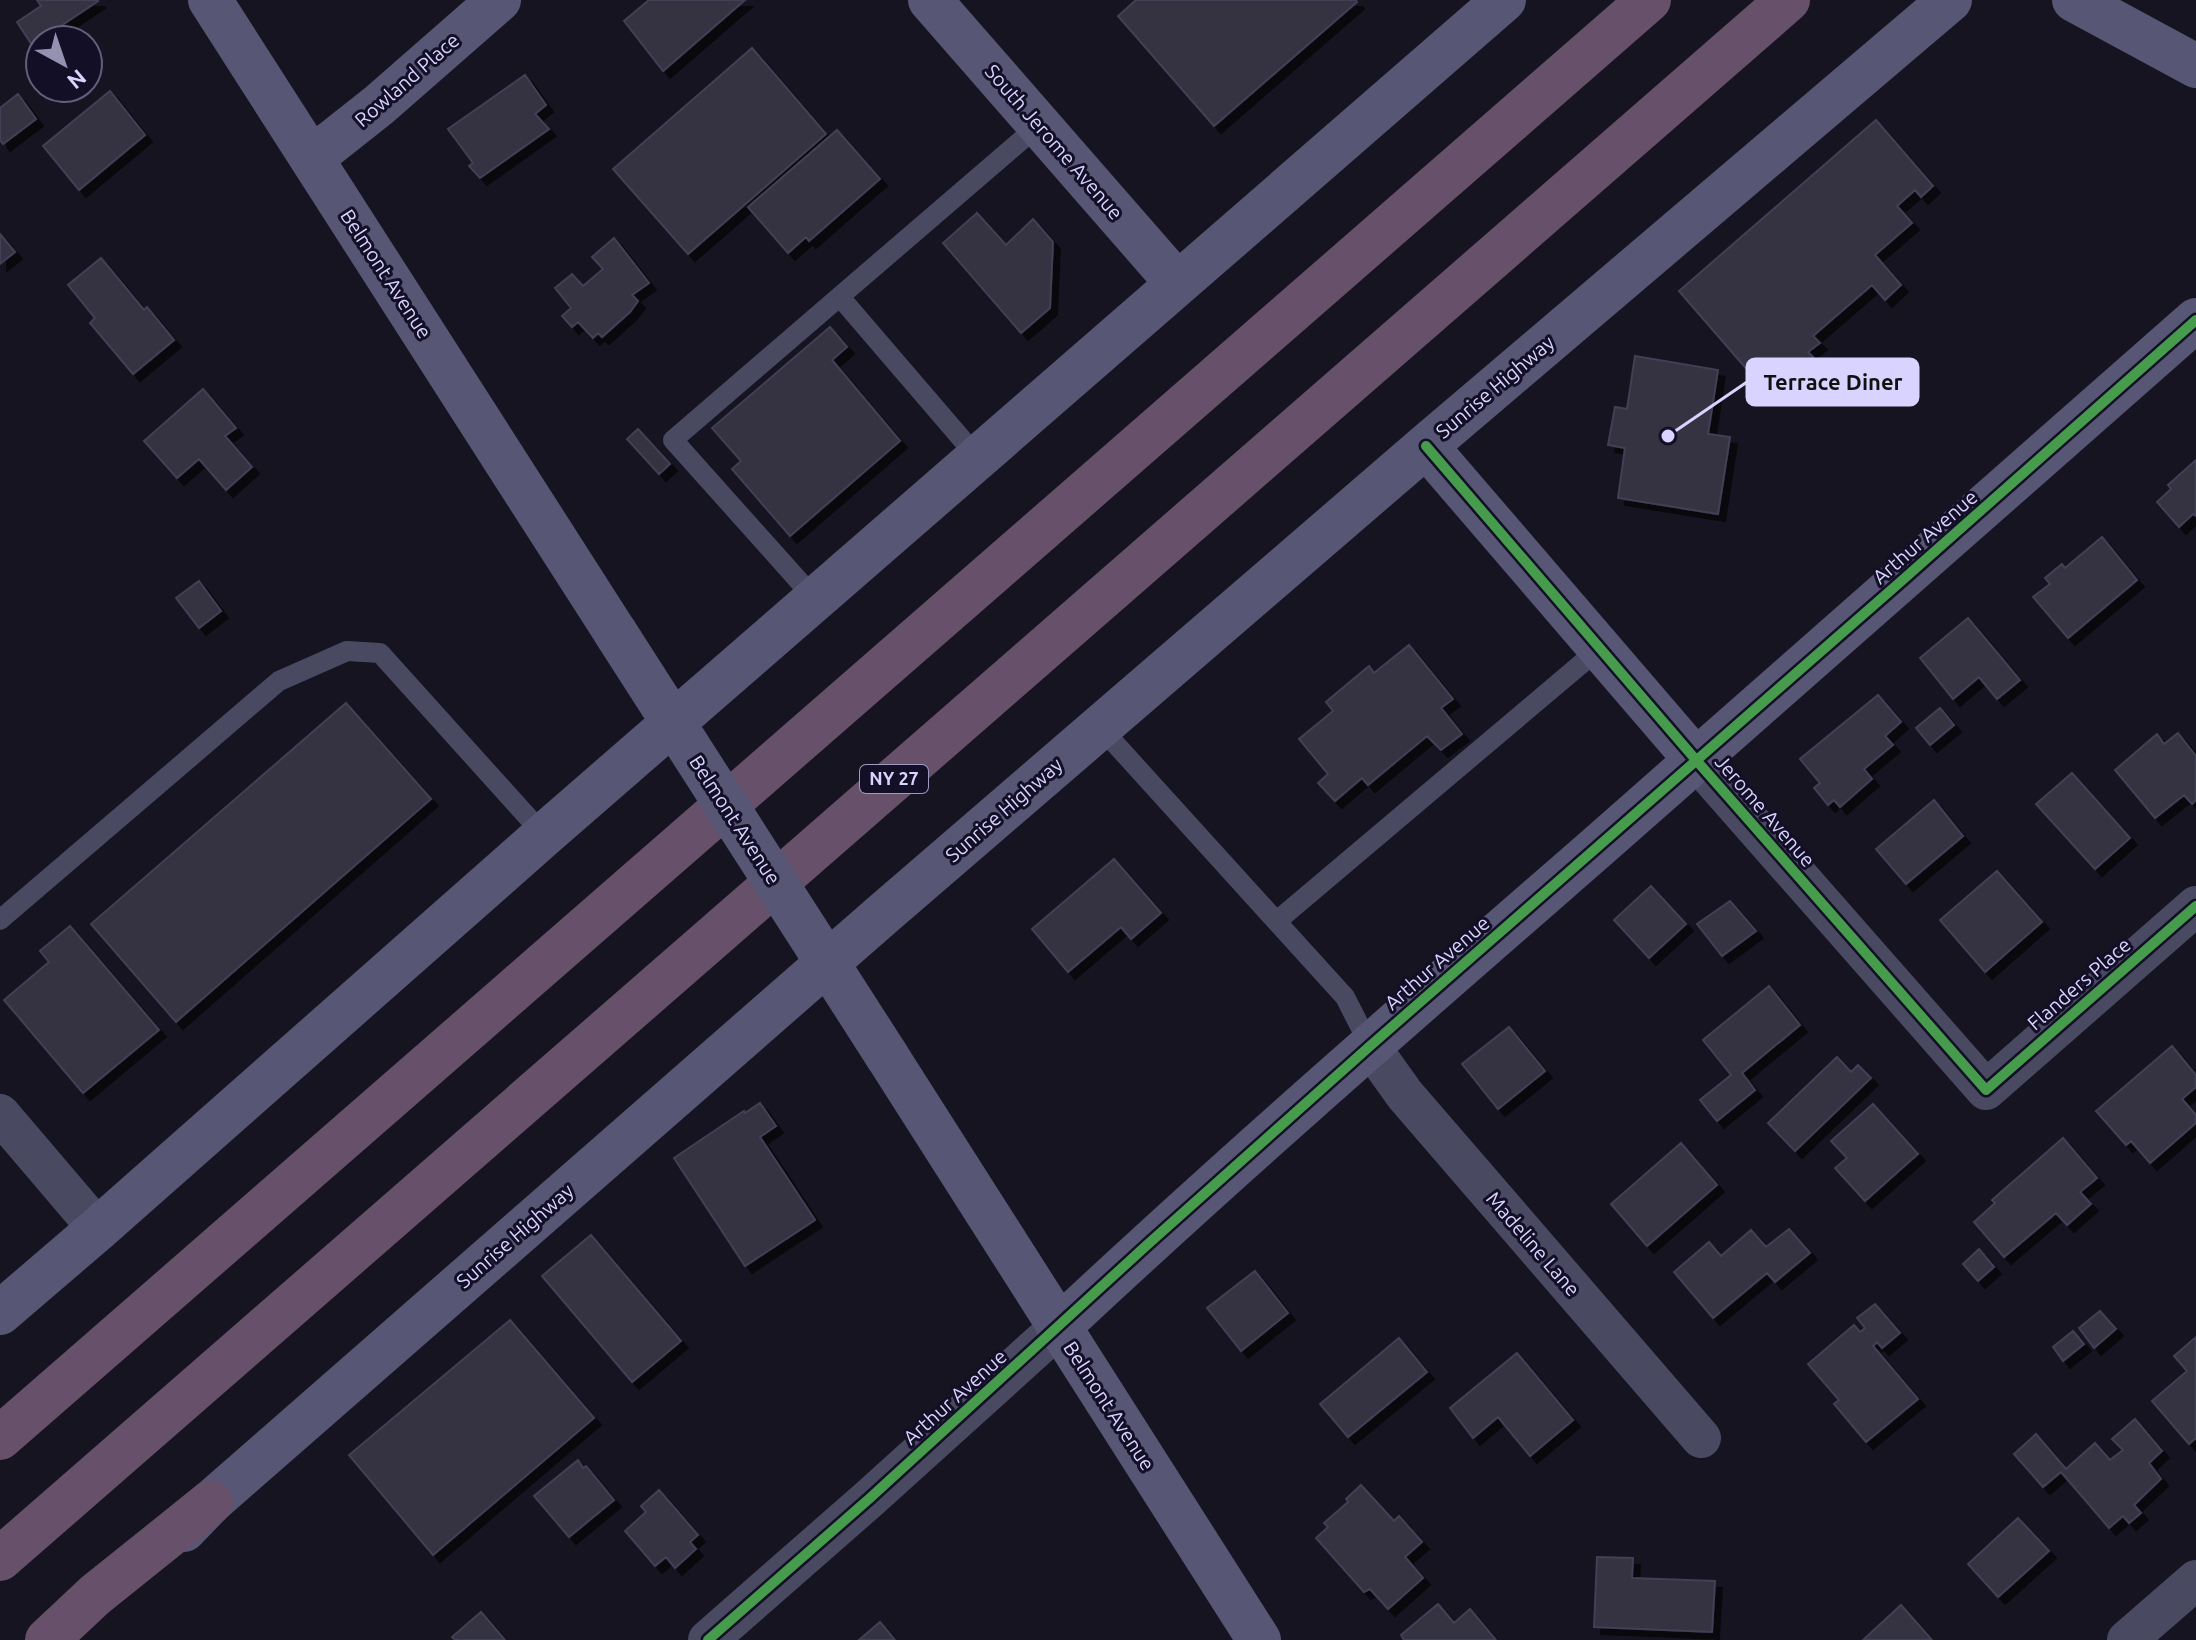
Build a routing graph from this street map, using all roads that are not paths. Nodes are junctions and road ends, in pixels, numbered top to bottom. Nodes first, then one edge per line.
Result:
1 (210, 0) edge
2 (499, 0) edge
3 (1649, 0) edge
4 (1788, 0) edge
5 (1950, 0) edge
6 (938, 2) edge
7 (1485, 6) edge
8 (2086, 6) edge
9 (2196, 66) edge
10 (1039, 125) junction
11 (312, 158) junction
12 (1177, 283) junction
13 (840, 297) junction
14 (2196, 320) edge
15 (1426, 446) junction
16 (979, 459) junction
17 (816, 600) junction
18 (1600, 648) junction
19 (1100, 727) junction
20 (1696, 760) junction
21 (544, 835) junction
22 (2196, 906) edge
23 (0, 920) edge
24 (1277, 921) junction
25 (1370, 1046) junction
26 (1986, 1090) joint
27 (0, 1114) edge
28 (98, 1229) junction
29 (0, 1313) edge
30 (1058, 1328) junction
31 (0, 1438) edge
32 (1701, 1438) dead end
33 (211, 1502) junction
34 (0, 1559) edge
35 (2196, 1580) edge
36 (47, 1640) edge
37 (76, 1640) edge
38 (708, 1640) edge
39 (1259, 1640) edge
40 (2127, 1640) edge

1 - 11 main road, Belmont Avenue
2 - 11 main road, Rowland Place
3 - 31 highway
4 - 34 highway, NY 27
5 - 15 main road, Sunrise Highway
6 - 10 main road, South Jerome Avenue
7 - 12 main road
8 - 9 main road
10 - 12 main road, South Jerome Avenue
10 - 13 lane
11 - 30 main road, Belmont Avenue, bridge
12 - 16 main road
13 - 16 lane
13 - 17 lane
14 - 20 main road, Arthur Avenue
15 - 18 main road, Jerome Avenue
15 - 19 main road, Sunrise Highway
16 - 17 main road
17 - 21 main road
18 - 20 main road, Jerome Avenue
18 - 24 lane
19 - 24 lane
19 - 33 main road, Sunrise Highway
20 - 25 main road, Arthur Avenue
20 - 26 street, Jerome Avenue
21 - 23 lane
21 - 28 main road
22 - 26 street, Flanders Place
24 - 25 lane
25 - 30 main road, Arthur Avenue
25 - 32 street, Madeline Lane
27 - 28 street
28 - 29 main road
30 - 38 street, Arthur Avenue
30 - 39 main road, Belmont Avenue
33 - 36 highway
33 - 37 main road, Sunrise Highway
35 - 40 street

